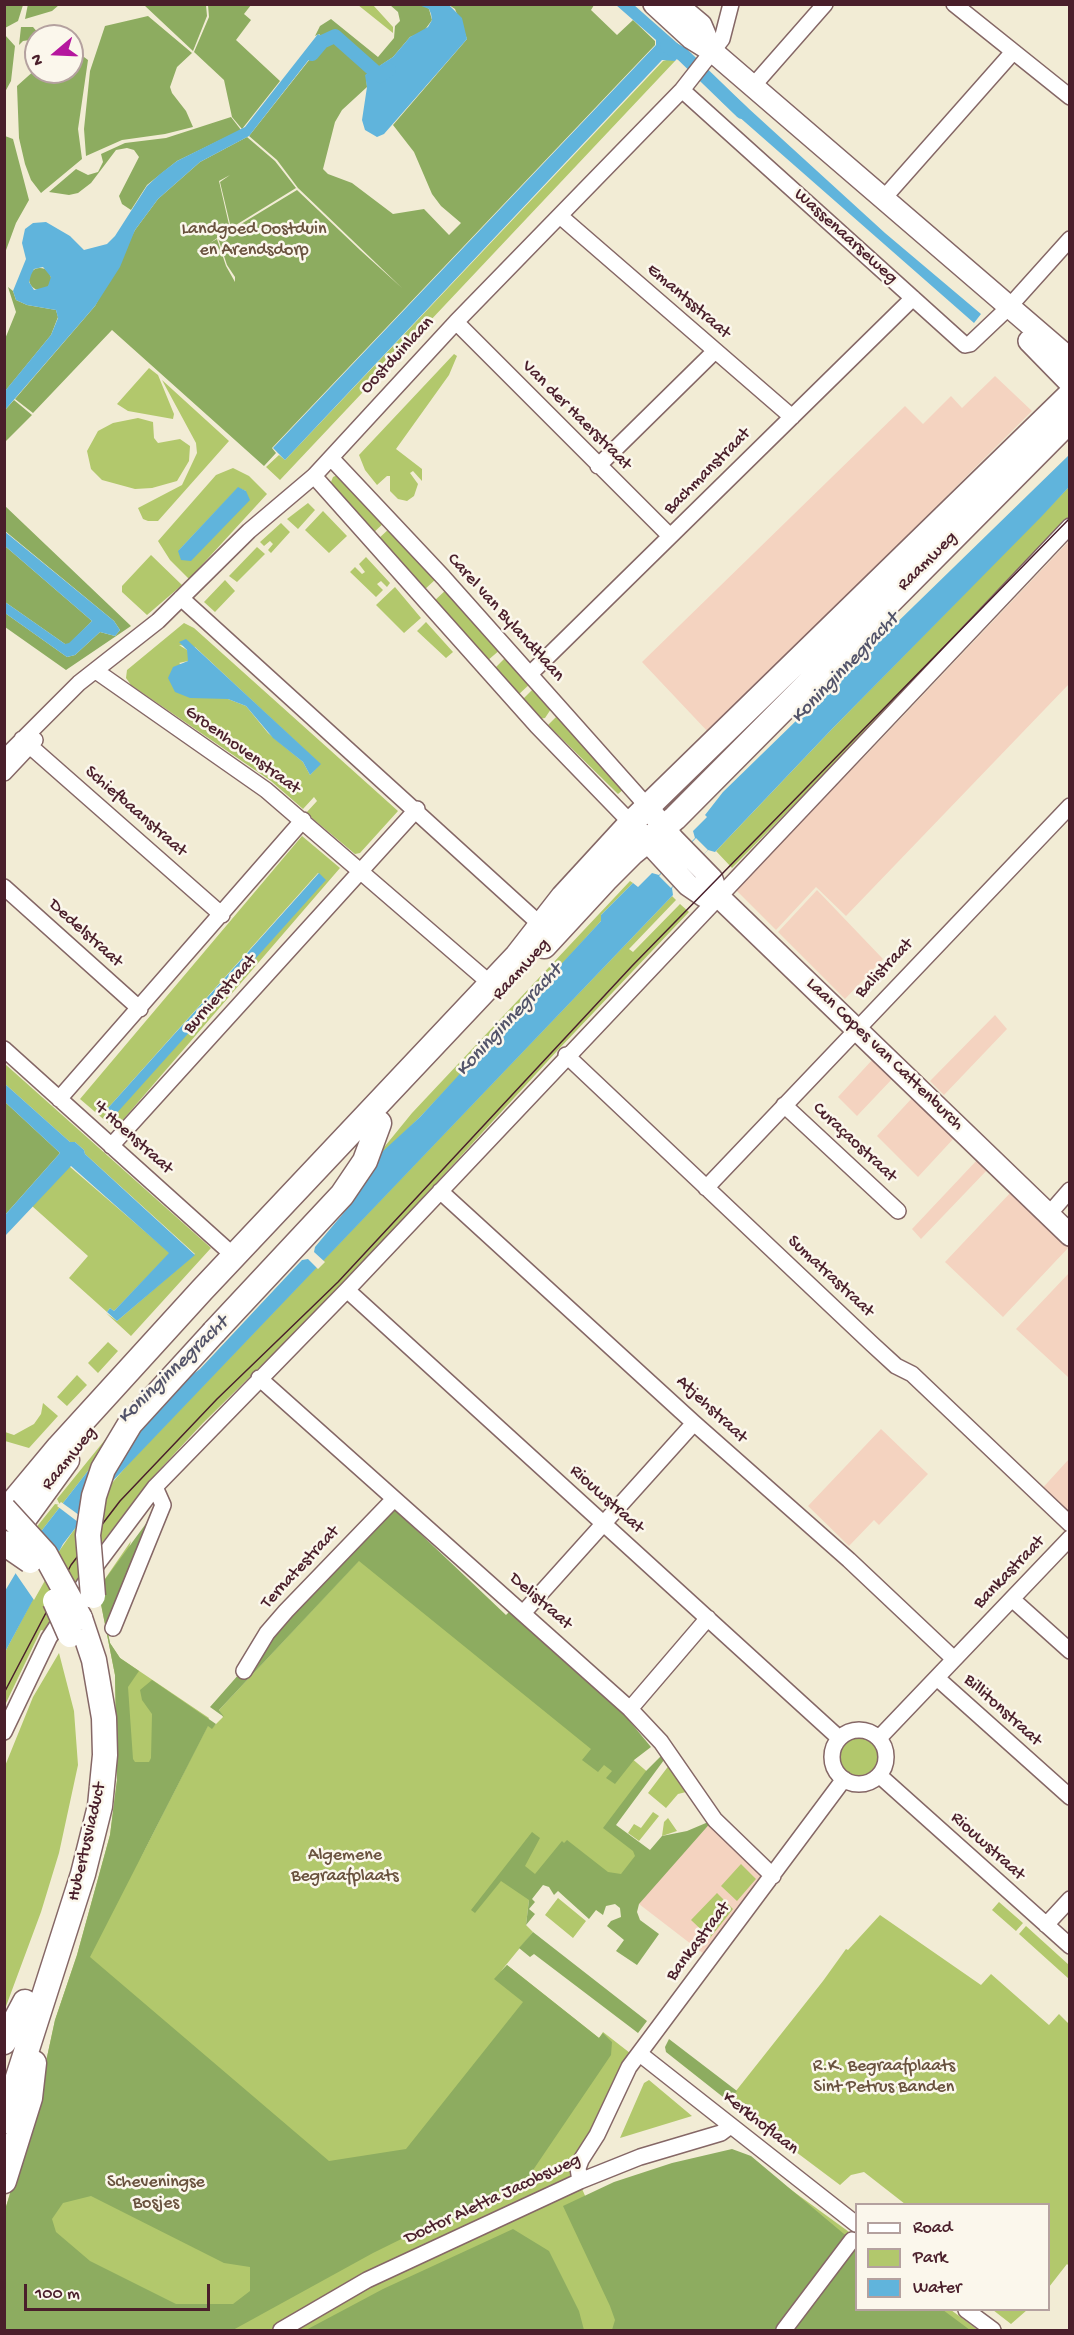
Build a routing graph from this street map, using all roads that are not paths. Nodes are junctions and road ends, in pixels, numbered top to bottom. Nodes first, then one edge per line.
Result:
1 (654, 4) edge
2 (676, 4) edge
3 (731, 4) edge
4 (825, 4) edge
5 (954, 4) edge
6 (1013, 52) junction
7 (703, 63) junction
8 (753, 86) junction
9 (682, 90) junction
10 (1070, 97) edge
11 (883, 199) junction
12 (560, 216) junction
13 (1070, 239) edge
14 (913, 298) junction
15 (1008, 308) junction
16 (456, 322) junction
17 (715, 351) junction
18 (1070, 359) edge
19 (1070, 382) edge
20 (1070, 395) edge
21 (792, 417) junction
22 (1070, 420) edge
23 (331, 458) junction
24 (598, 466) junction
25 (314, 476) junction
26 (1070, 526) edge
27 (670, 536) junction
28 (181, 598) junction
29 (96, 671) junction
30 (531, 673) junction
31 (26, 742) junction
32 (4, 758) edge
33 (4, 773) edge
34 (1070, 806) edge
35 (417, 809) junction
36 (303, 820) junction
37 (649, 823) junction
38 (360, 870) junction
39 (4, 887) edge
40 (718, 896) junction
41 (222, 915) junction
42 (542, 926) junction
43 (491, 984) junction
44 (140, 1009) junction
45 (856, 1029) junction
46 (4, 1049) edge
47 (566, 1056) junction
48 (59, 1099) junction
49 (784, 1104) junction
50 (379, 1123) junction
51 (111, 1146) junction
52 (706, 1188) junction
53 (1070, 1190) edge
54 (440, 1191) junction
55 (898, 1210) dead end
56 (1050, 1213) junction
57 (1070, 1224) edge
58 (1070, 1234) edge
59 (234, 1256) junction
60 (346, 1290) junction
61 (259, 1378) junction
62 (694, 1423) junction
63 (155, 1487) junction
64 (394, 1499) junction
65 (9, 1511) edge
66 (603, 1524) junction
67 (1070, 1524) edge
68 (1070, 1538) edge
69 (4, 1546) edge
70 (30, 1561) junction
71 (1012, 1599) junction
72 (524, 1612) junction
73 (708, 1618) junction
74 (75, 1626) junction
75 (113, 1628) dead end
76 (1070, 1651) edge
77 (954, 1659) junction
78 (244, 1671) dead end
79 (937, 1678) junction
80 (630, 1709) junction
81 (103, 1711) junction
82 (4, 1732) edge
83 (839, 1738) junction
84 (879, 1738) junction
85 (880, 1776) junction
86 (844, 1779) junction
87 (1070, 1797) edge
88 (773, 1876) junction
89 (1070, 1899) edge
90 (1046, 1925) junction
91 (1070, 1946) edge
92 (32, 2007) junction
93 (4, 2042) edge
94 (640, 2054) junction
95 (4, 2067) edge
96 (4, 2121) edge
97 (729, 2127) junction
98 (597, 2134) junction
99 (597, 2174) junction
100 (4, 2181) edge
101 (580, 2181) junction
102 (855, 2223) edge
103 (852, 2240) dead end
104 (967, 2311) edge
105 (281, 2331) edge
106 (784, 2331) edge
107 (993, 2331) edge

1 - 7 street
2 - 7 street
3 - 7 street, Oostduinlaan
4 - 8 street
5 - 6 street
6 - 10 street
6 - 11 street
7 - 8 street
7 - 9 street, Oostduinlaan
8 - 11 street
9 - 12 street, Oostduinlaan
9 - 14 street, Wassenaarseweg
11 - 15 street
12 - 16 street, Oostduinlaan
12 - 17 street, Emantsstraat
13 - 15 street
14 - 15 street, Wassenaarseweg
14 - 21 street, Bachmanstraat
15 - 18 street
15 - 19 street
16 - 23 street, Oostduinlaan
16 - 24 street, Van der Haerstraat
17 - 21 street, Emantsstraat
17 - 24 street
20 - 37 main road, Raamweg
21 - 27 street, Bachmanstraat
22 - 37 main road, Raamweg
23 - 25 street, Oostduinlaan
23 - 30 street, Carel van Bylandtlaan
24 - 27 street, Van der Haerstraat
25 - 28 street, Oostduinlaan
25 - 37 street
26 - 40 street
27 - 30 street, Bachmanstraat
28 - 29 street, Oostduinlaan
28 - 35 street
29 - 31 street, Oostduinlaan
29 - 36 street, Groenhovenstraat
30 - 37 street, Carel van Bylandtlaan
31 - 32 street, Oostduinlaan
31 - 33 street, Oostduinlaan
31 - 41 street, Schiefbaanstraat
34 - 45 street, Balistraat
35 - 38 street
35 - 42 street
36 - 38 street, Groenhovenstraat
36 - 41 street
37 - 40 street, Laan Copes van Cattenburch
37 - 40 street, Laan Copes van Cattenburch
37 - 42 main road, Raamweg
37 - 50 main road, Raamweg
38 - 43 street, Groenhovenstraat
38 - 51 street, Burnierstraat
39 - 44 street, Dedelstraat
40 - 45 street, Laan Copes van Cattenburch
40 - 47 street
41 - 44 street
42 - 43 main road, Raamweg
43 - 59 main road, Raamweg
44 - 48 street
45 - 49 street, Balistraat
45 - 56 street, Laan Copes van Cattenburch
46 - 48 street, 't Hoenstraat
47 - 52 street, Sumatrastraat
47 - 54 street
48 - 51 street, 't Hoenstraat
49 - 52 street, Balistraat
49 - 55 street, Curaçaostraat
50 - 65 main road, Raamweg
50 - 81 main road, bridge
51 - 59 street, 't Hoenstraat
52 - 67 street, Sumatrastraat
53 - 56 street
54 - 60 street
54 - 62 street, Atjehstraat
56 - 57 street, Laan Copes van Cattenburch
56 - 58 street, Laan Copes van Cattenburch
59 - 65 main road, Raamweg
60 - 61 street
60 - 66 street, Riouwstraat
61 - 63 street
61 - 64 street, Delistraat
62 - 66 street
62 - 77 street, Atjehstraat
63 - 75 street
63 - 82 street
64 - 72 street, Delistraat
64 - 78 street, Ternatestraat
65 - 69 street, Raamweg
65 - 70 main road, Hubertusviaduct, bridge
65 - 74 main road, Hubertusviaduct, bridge
66 - 72 street
66 - 73 street, Riouwstraat
68 - 71 street, Bankastraat
69 - 70 main road, bridge
70 - 74 main road, Hubertusviaduct, bridge
71 - 76 street
71 - 77 street, Bankastraat
72 - 80 street, Delistraat
73 - 80 street
73 - 83 street, Riouwstraat
74 - 81 main road, Hubertusviaduct
74 - 92 main road, Hubertusviaduct
77 - 79 street, Bankastraat
79 - 84 street, Bankastraat
79 - 87 street, Billitonstraat
80 - 88 street, Delistraat
81 - 92 main road, Hubertusviaduct
83 - 84 street
83 - 86 street
84 - 85 street
85 - 86 street
85 - 90 street, Riouwstraat
86 - 88 street, Bankastraat
88 - 94 street, Bankastraat
89 - 90 street
90 - 91 street, Riouwstraat
92 - 93 main road
92 - 95 main road, Hubertusviaduct
92 - 96 main road, Hubertusviaduct
92 - 100 main road
94 - 97 street, Kerkhoflaan
94 - 98 street, Bankastraat
97 - 99 street, Doctor Aletta Jacobsweg
97 - 102 street, Kerkhoflaan
98 - 99 street, Bankastraat
98 - 101 street, Bankastraat
99 - 101 street, Doctor Aletta Jacobsweg
101 - 105 street, Doctor Aletta Jacobsweg
103 - 106 street
104 - 107 street

